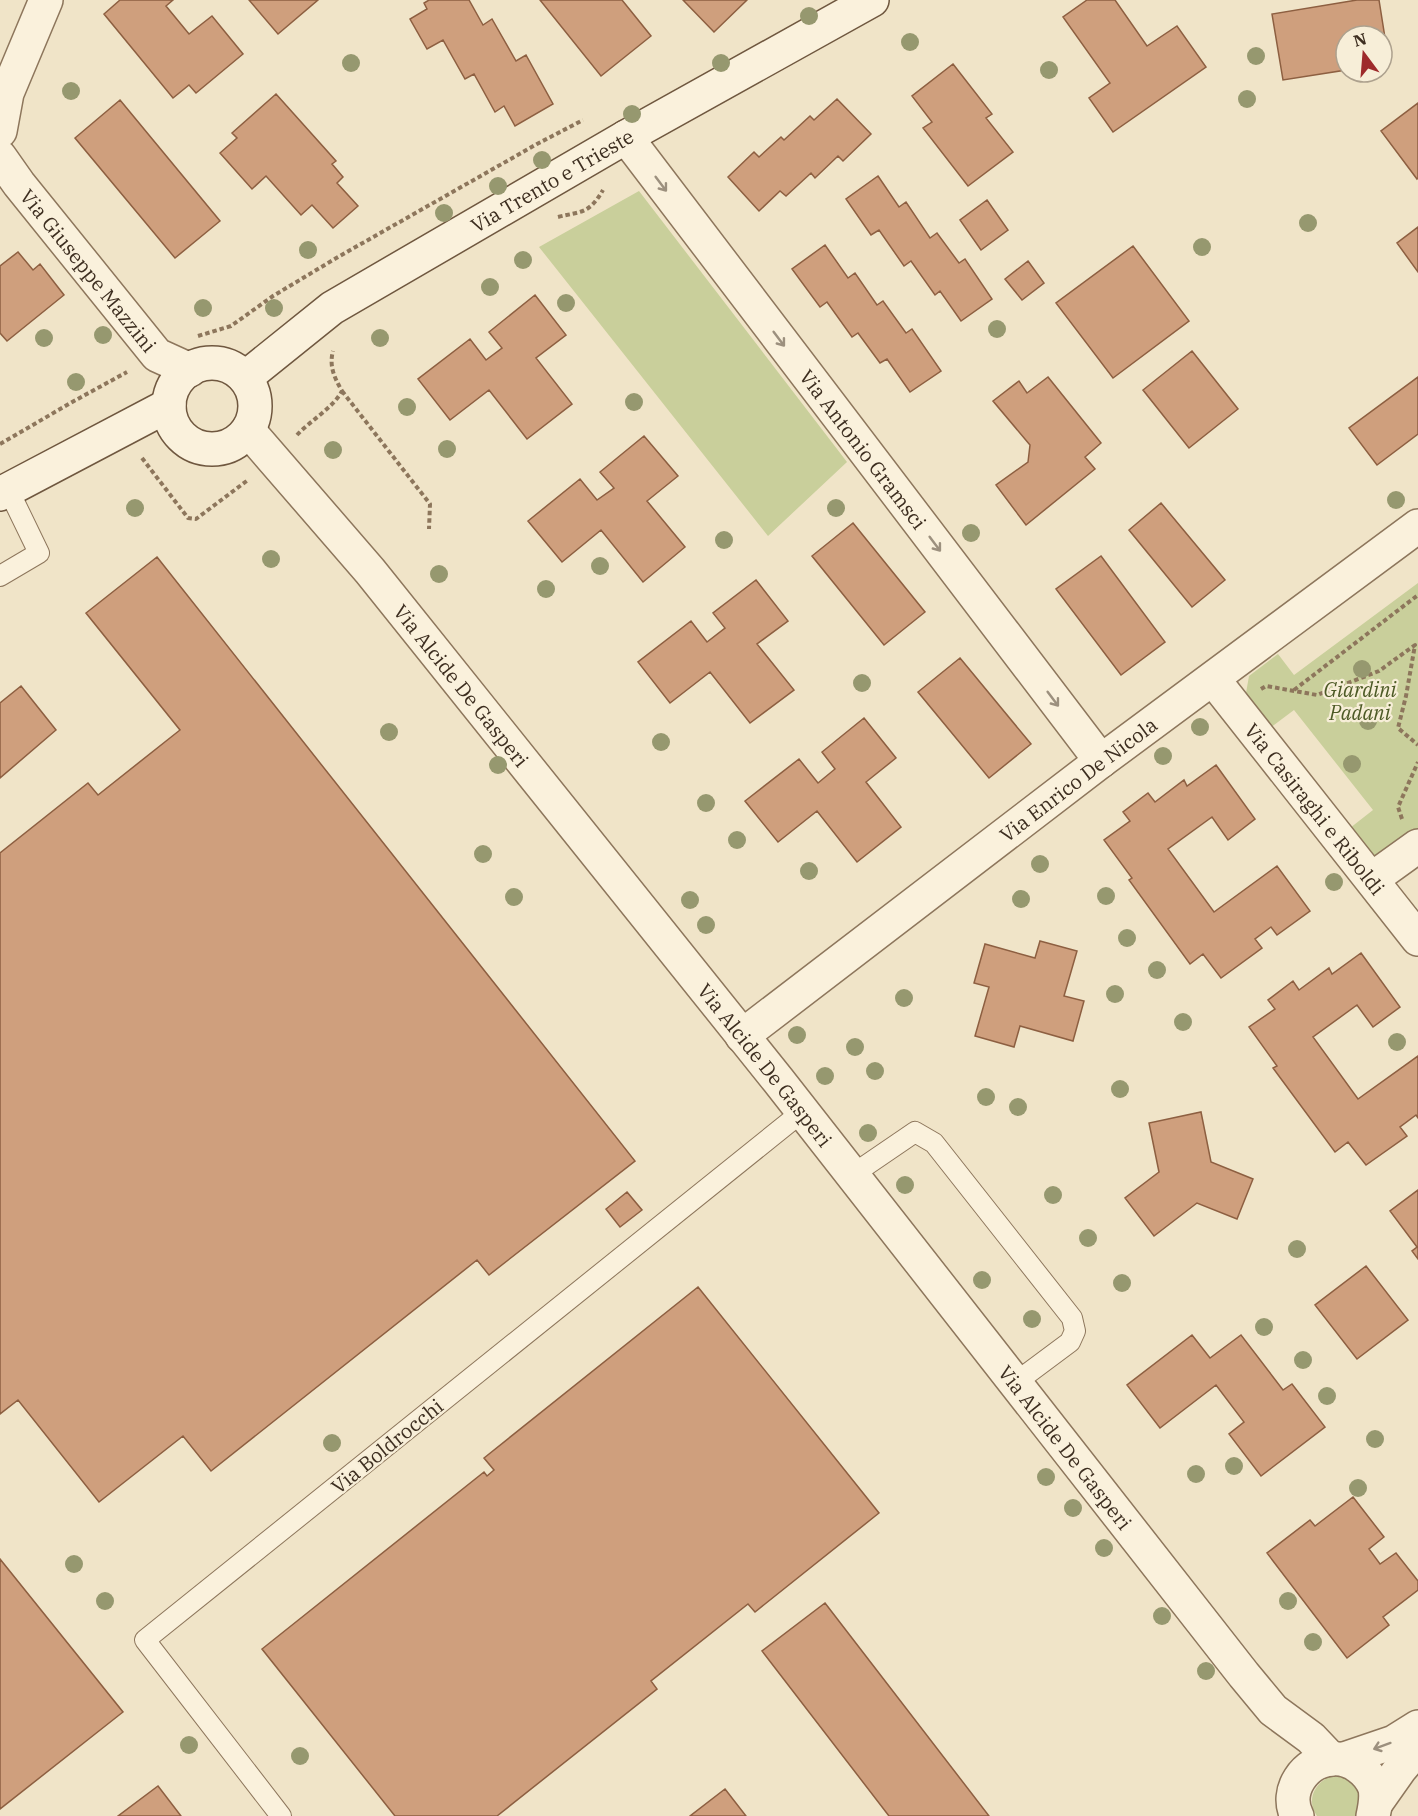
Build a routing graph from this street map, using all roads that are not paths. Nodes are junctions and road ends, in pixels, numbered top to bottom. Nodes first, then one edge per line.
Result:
1 (46, 0) edge
2 (872, 0) edge
3 (0, 131) edge
4 (626, 137) junction
5 (0, 157) edge
6 (190, 370) junction
7 (245, 378) junction
8 (169, 405) junction
9 (248, 430) junction
10 (4, 492) edge
11 (1418, 526) edge
12 (0, 576) edge
13 (1213, 679) junction
14 (1101, 761) junction
15 (1415, 848) edge
16 (1372, 879) junction
17 (1418, 939) edge
18 (742, 1036) junction
19 (802, 1112) junction
20 (852, 1175) junction
21 (1015, 1383) junction
22 (1273, 1710) junction
23 (1418, 1727) edge
24 (1418, 1748) edge
25 (1338, 1759) junction
26 (1294, 1806) edge
27 (1374, 1813) edge
28 (281, 1816) edge

1 - 3 street
2 - 4 street, Via Trento e Trieste
4 - 7 street, Via Trento e Trieste
4 -> 14 street, Via Antonio Gramsci
5 - 6 street, Via Giuseppe Mazzini
6 - 7 street
6 - 8 street
7 - 9 street
8 - 9 street
8 - 10 street
9 - 18 street, Via Alcide De Gasperi
10 - 12 lane
11 - 13 street, Via Enrico De Nicola
13 - 14 street, Via Enrico De Nicola
13 - 16 street, Via Casiraghi e Riboldi
14 - 18 street, Via Enrico De Nicola
15 - 16 street
16 - 17 street, Via Casiraghi e Riboldi
18 - 19 street, Via Alcide De Gasperi
19 - 20 street, Via Alcide De Gasperi
19 - 28 lane, Via Boldrocchi
20 - 21 street, Via Alcide De Gasperi
20 - 21 lane
21 - 22 street, Via Alcide De Gasperi
22 - 25 street, Via Alcide De Gasperi
22 - 26 street, Via Alcide De Gasperi
23 -> 25 street
24 - 27 street
25 - 26 street
25 - 27 street, Via Alcide De Gasperi

